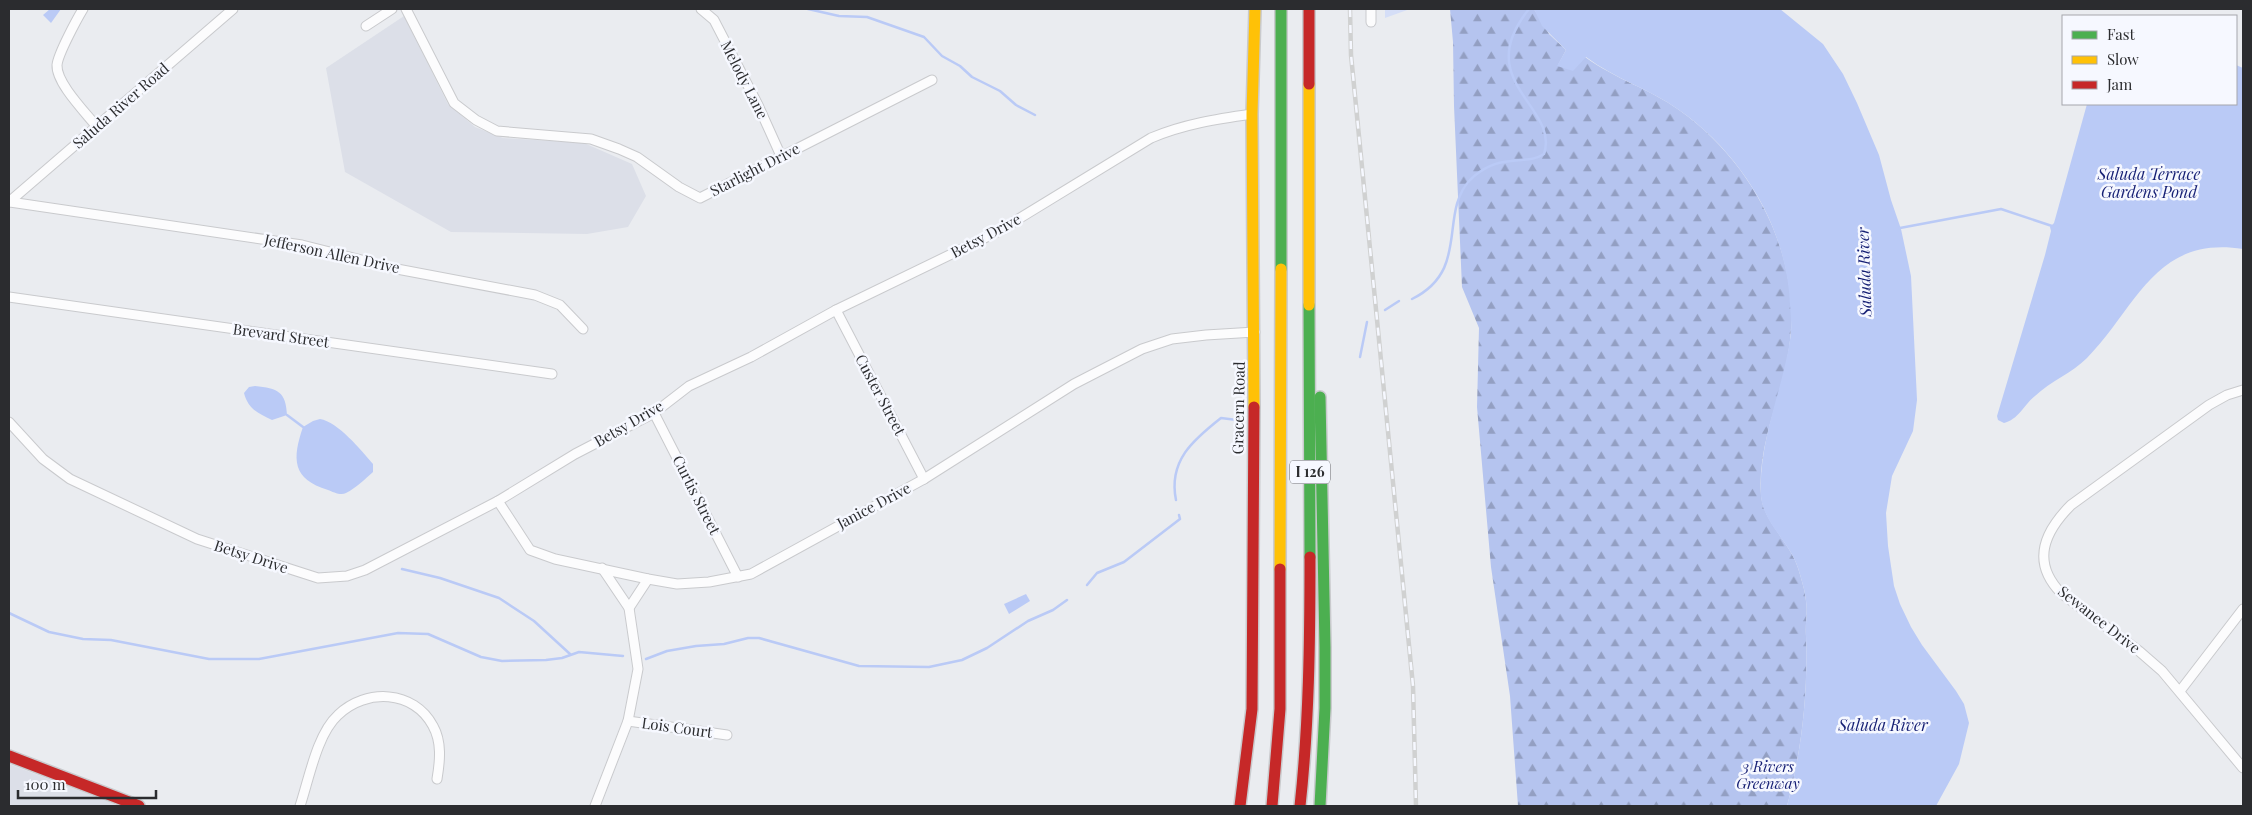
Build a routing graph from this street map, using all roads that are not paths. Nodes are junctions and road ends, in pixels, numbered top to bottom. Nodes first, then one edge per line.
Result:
1 (83, 9) edge
2 (234, 9) edge
3 (392, 9) edge
4 (406, 9) edge
5 (702, 9) edge
6 (1255, 9) edge
7 (1281, 9) edge
8 (1309, 9) edge
9 (1371, 9) edge
10 (1371, 22) dead end
11 (366, 26) dead end
12 (932, 80) dead end
13 (1252, 114) junction
14 (96, 127) junction
15 (1309, 137) junction
16 (781, 156) junction
17 (9, 202) edge
18 (9, 297) edge
19 (836, 310) junction
20 (583, 329) dead end
21 (1255, 332) junction
22 (552, 374) dead end
23 (2243, 390) edge
24 (654, 413) junction
25 (9, 422) edge
26 (924, 479) junction
27 (498, 501) junction
28 (602, 568) junction
29 (738, 577) junction
30 (648, 580) junction
31 (629, 608) junction
32 (2243, 609) edge
33 (2180, 692) junction
34 (1325, 708) junction
35 (1280, 709) junction
36 (628, 721) junction
37 (727, 735) dead end
38 (9, 756) edge
39 (2243, 768) edge
40 (438, 779) dead end
41 (139, 806) edge
42 (300, 806) edge
43 (594, 806) edge
44 (1240, 806) edge
45 (1260, 806) edge
46 (1272, 806) edge
47 (1300, 806) edge
48 (1320, 806) edge
49 (1326, 806) edge

1 - 14 street
2 - 14 street, Saluda River Road
3 - 11 street
4 - 16 street, Starlight Drive
5 - 16 street, Melody Lane
6 - 13 main road, Gracern Road
7 - 35 main road, I 126
8 - 15 main road, I 126
9 - 10 street
12 - 16 street, Starlight Drive
13 - 19 street, Betsy Drive
13 - 21 main road, Gracern Road
14 - 17 street, Saluda River Road
15 - 34 main road
15 - 47 main road, I 126
17 - 20 street, Jefferson Allen Drive
18 - 22 street, Brevard Street
19 - 24 street, Betsy Drive
19 - 26 street, Custer Street
21 - 26 street, Janice Drive
21 - 44 main road, Gracern Road
23 - 33 street, Sewanee Drive
24 - 27 street, Betsy Drive
24 - 29 street, Curtis Street
25 - 27 street, Betsy Drive
26 - 29 street, Janice Drive
27 - 28 street, Janice Drive
28 - 30 street, Janice Drive
28 - 31 street
29 - 30 street, Janice Drive
30 - 31 street
31 - 36 street
32 - 33 street
33 - 39 street, Sewanee Drive
34 - 48 main road
34 - 49 main road
35 - 45 main road
35 - 46 main road, I 126
36 - 37 street, Lois Court
36 - 43 street
38 - 41 main road
40 - 42 street

